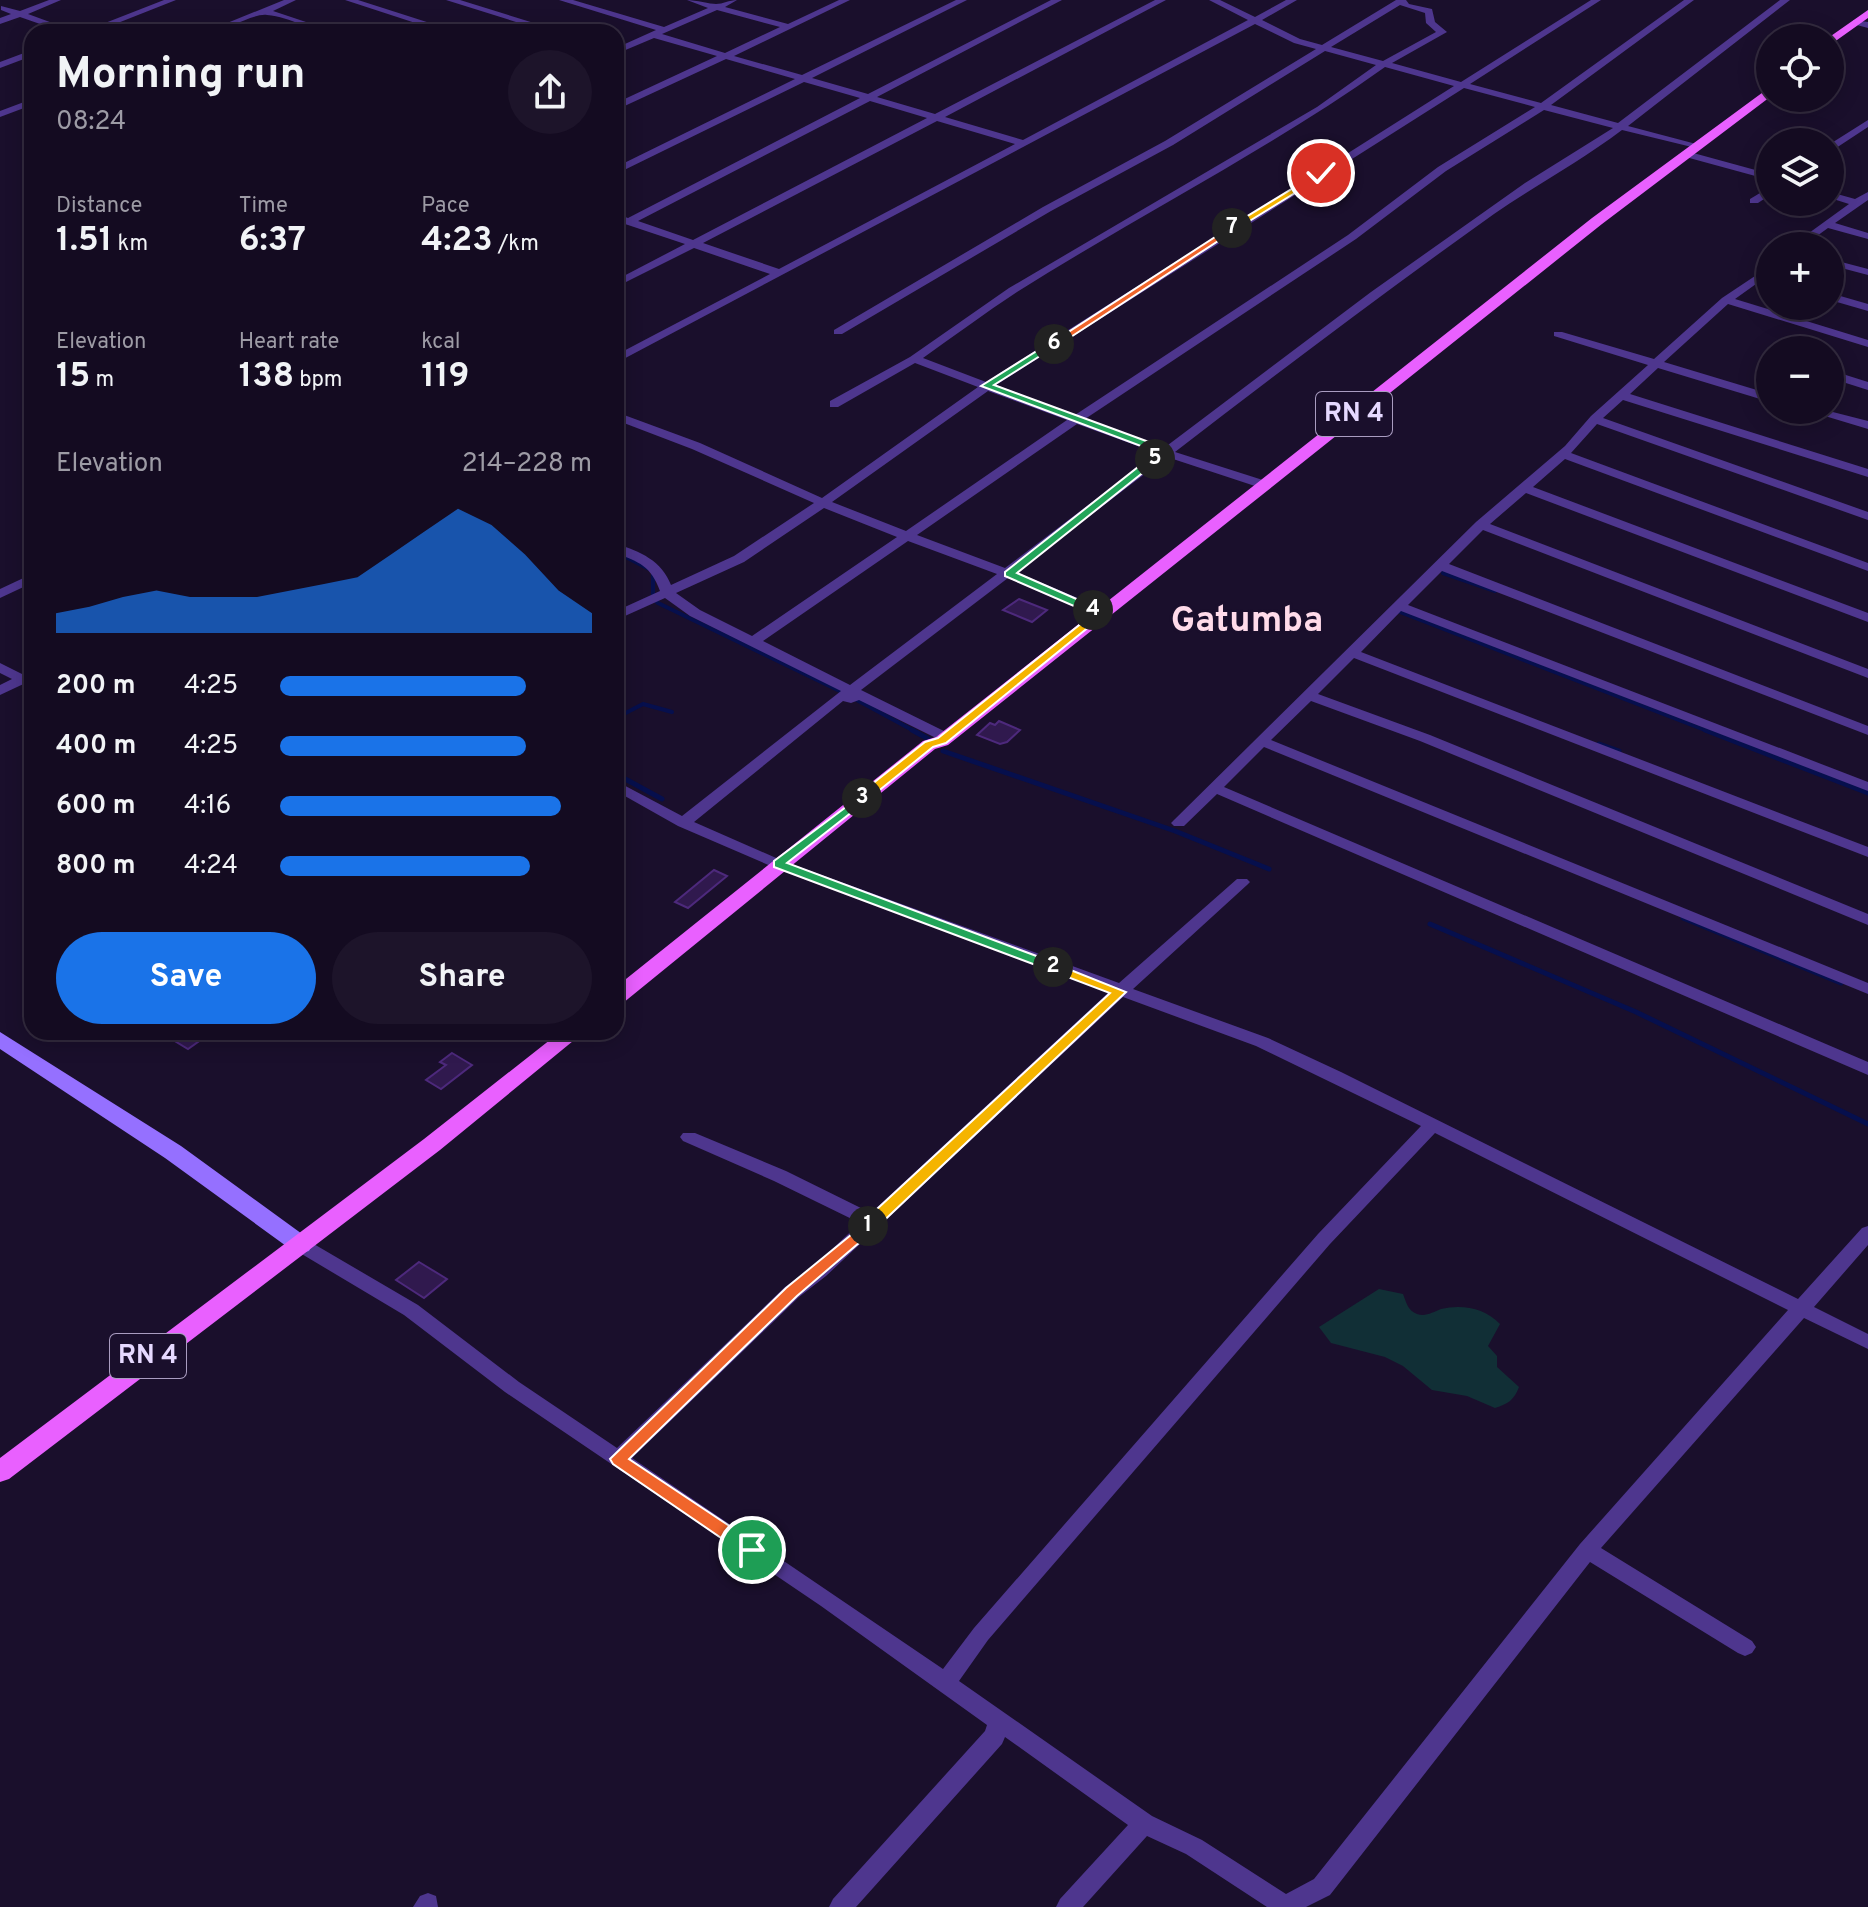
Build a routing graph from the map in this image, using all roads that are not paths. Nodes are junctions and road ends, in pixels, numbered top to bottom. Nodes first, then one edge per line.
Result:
1 (57, 0) edge
2 (172, 0) edge
3 (292, 0) edge
4 (349, 0) edge
5 (450, 0) edge
6 (563, 0) edge
7 (691, 0) edge
8 (733, 0) edge
9 (846, 0) edge
10 (963, 0) edge
11 (1058, 0) edge
12 (1162, 0) edge
13 (1213, 0) edge
14 (1293, 0) edge
15 (1401, 0) edge
16 (1597, 0) edge
17 (1690, 0) edge
18 (1786, 0) edge
19 (4, 8) dead end
20 (715, 8) junction
21 (264, 11) junction
22 (1868, 13) edge
23 (19, 14) junction
24 (1255, 20) junction
25 (0, 21) edge
26 (1862, 23) edge
27 (48, 24) edge
28 (108, 24) edge
29 (232, 24) edge
30 (305, 24) edge
31 (427, 24) edge
32 (531, 24) edge
33 (789, 27) junction
34 (666, 30) junction
35 (1844, 34) edge
36 (654, 35) junction
37 (624, 47) edge
38 (1320, 48) junction
39 (24, 56) edge
40 (723, 57) junction
41 (0, 65) edge
42 (1382, 65) junction
43 (800, 79) junction
44 (1459, 85) junction
45 (867, 99) junction
46 (1756, 102) edge
47 (624, 103) edge
48 (24, 105) edge
49 (1542, 107) junction
50 (0, 114) edge
51 (934, 119) junction
52 (1868, 123) edge
53 (1620, 128) junction
54 (1844, 139) edge
55 (1023, 143) junction
56 (1691, 151) junction
57 (624, 167) edge
58 (1756, 172) edge
59 (1863, 200) edge
60 (624, 219) edge
61 (630, 221) junction
62 (1825, 224) junction
63 (1814, 232) edge
64 (1868, 236) edge
65 (695, 245) junction
66 (1844, 266) edge
67 (1868, 272) edge
68 (779, 273) junction
69 (624, 280) edge
70 (1756, 281) edge
71 (1726, 300) junction
72 (1844, 300) edge
73 (1868, 308) edge
74 (838, 332) dead end
75 (1558, 334) dead end
76 (1868, 344) edge
77 (624, 356) edge
78 (914, 359) junction
79 (1657, 366) junction
80 (1844, 378) edge
81 (986, 386) junction
82 (1868, 386) edge
83 (1756, 394) edge
84 (1621, 395) junction
85 (834, 404) dead end
86 (1078, 418) junction
87 (624, 419) edge
88 (1595, 419) junction
89 (1844, 419) edge
90 (1868, 425) edge
91 (1164, 452) junction
92 (1562, 454) junction
93 (1868, 473) edge
94 (1265, 485) junction
95 (1522, 487) junction
96 (825, 502) junction
97 (1868, 516) edge
98 (1481, 525) junction
99 (909, 534) junction
100 (624, 551) edge
101 (1440, 565) junction
102 (1868, 567) edge
103 (1009, 574) junction
104 (24, 582) edge
105 (0, 594) edge
106 (659, 598) junction
107 (1399, 606) junction
108 (624, 613) edge
109 (1101, 613) junction
110 (1868, 618) edge
111 (753, 642) junction
112 (1352, 653) junction
113 (0, 667) edge
114 (1868, 674) edge
115 (24, 676) edge
116 (24, 679) edge
117 (0, 691) edge
118 (853, 695) junction
119 (1309, 695) junction
120 (1868, 731) edge
121 (945, 737) junction
122 (1264, 742) junction
123 (1868, 787) edge
124 (1215, 788) junction
125 (624, 790) edge
126 (683, 823) junction
127 (1179, 823) dead end
128 (1868, 852) edge
129 (778, 864) junction
130 (1242, 882) dead end
131 (1868, 920) edge
132 (1868, 989) edge
133 (624, 991) edge
134 (1119, 992) junction
135 (0, 1039) edge
136 (564, 1040) edge
137 (1868, 1069) edge
138 (1433, 1125) junction
139 (689, 1137) dead end
140 (873, 1222) junction
141 (1868, 1233) edge
142 (301, 1245) junction
143 (1800, 1310) junction
144 (1868, 1342) edge
145 (618, 1459) junction
146 (0, 1472) edge
147 (1587, 1550) junction
148 (1745, 1647) dead end
149 (946, 1682) junction
150 (1000, 1720) junction
151 (1144, 1823) junction
152 (1285, 1906) edge
153 (841, 1907) edge
154 (1068, 1907) edge

1 - 23 street
2 - 28 street
3 - 21 street
4 - 31 street
5 - 32 street
6 - 34 street
7 - 20 street
8 - 20 street
9 - 33 street
10 - 43 street
11 - 45 street
12 - 51 street
13 - 24 street
14 - 24 street
15 - 38 street
15 - 42 street
16 - 44 street
17 - 49 street
18 - 53 street
19 - 23 street
20 - 33 street
20 - 34 street
21 - 29 street
21 - 30 street
22 - 26 main road
23 - 25 street
23 - 27 street
24 - 38 street
24 - 55 street
26 - 35 main road
33 - 40 street
34 - 36 street
36 - 37 street
36 - 40 street
38 - 42 street
38 - 74 street
39 - 41 street
40 - 43 street
40 - 47 street
42 - 44 street
42 - 78 street
43 - 45 street
43 - 57 street
44 - 49 street
44 - 81 street
45 - 51 street
45 - 61 street
46 - 56 main road, RN 4
48 - 50 street
49 - 53 street
49 - 86 street
51 - 55 street
51 - 65 street
52 - 54 street
53 - 56 street
53 - 91 street
55 - 68 street
56 - 58 street
56 - 94 main road, RN 4
59 - 62 street
60 - 61 street
61 - 65 street
62 - 63 street
62 - 64 street
65 - 68 street
65 - 69 street
66 - 67 street
68 - 77 street
70 - 71 street
71 - 76 street
71 - 79 street
72 - 73 street
75 - 79 street
78 - 81 street
78 - 85 street
79 - 83 street
79 - 84 street
80 - 82 street
81 - 86 street
81 - 96 street
84 - 88 street
84 - 93 street
86 - 91 street
86 - 99 street
87 - 96 street
88 - 92 street
88 - 97 street
89 - 90 street
91 - 94 street
91 - 103 street
92 - 95 street
92 - 102 street
94 - 109 main road, RN 4
95 - 98 street
95 - 110 street
96 - 99 street
96 - 106 street
98 - 101 street
98 - 114 street
99 - 103 street
99 - 111 street
100 - 106 street
101 - 107 street
101 - 120 street
103 - 109 street
103 - 118 street
104 - 105 street
106 - 108 street
106 - 111 street
107 - 112 street
107 - 123 street
109 - 121 main road, RN 4
111 - 118 street
112 - 119 street
112 - 128 street
113 - 115 street
116 - 117 street
118 - 121 street
118 - 126 street
119 - 122 street
119 - 131 street
121 - 129 main road, RN 4
122 - 124 street
122 - 132 street
124 - 127 street
124 - 137 street
125 - 126 street
126 - 129 street
129 - 133 main road, RN 4
129 - 134 street
130 - 134 street
134 - 138 street
134 - 140 street
135 - 142 main road
136 - 142 main road, RN 4
138 - 143 street
138 - 149 street
139 - 140 street
140 - 145 street
141 - 143 street
142 - 145 street
142 - 146 main road, RN 4
143 - 144 street
143 - 147 street
145 - 149 street
147 - 148 street
147 - 152 street
149 - 150 street
150 - 151 street
150 - 153 street
151 - 152 street
151 - 154 street

